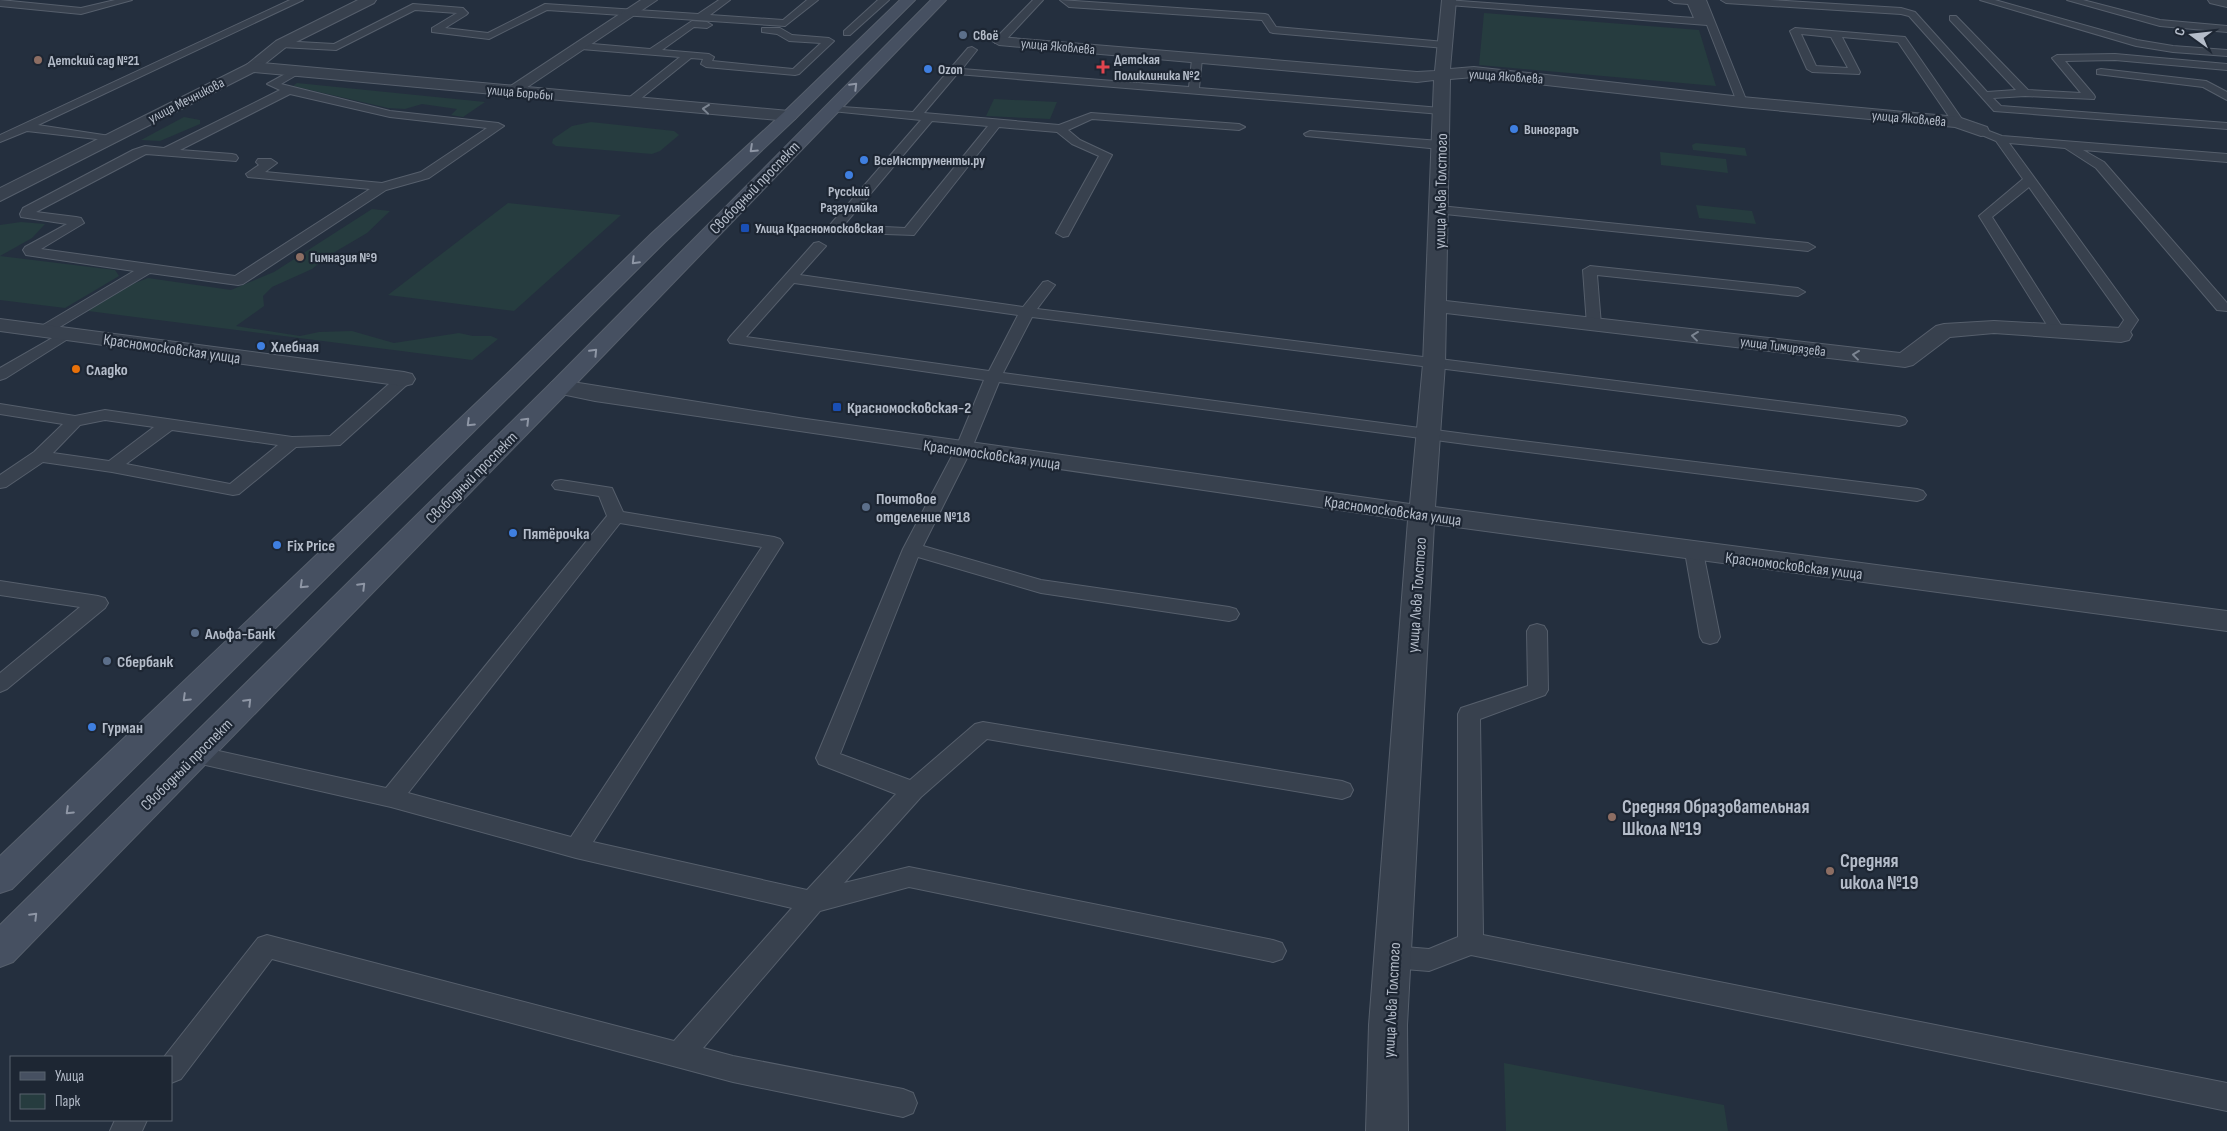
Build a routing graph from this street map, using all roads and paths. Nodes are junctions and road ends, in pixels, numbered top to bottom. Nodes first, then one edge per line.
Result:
1 (126, 0) edge
2 (298, 0) edge
3 (369, 0) edge
4 (650, 0) edge
5 (725, 0) edge
6 (813, 0) edge
7 (884, 0) edge
8 (908, 0) edge
9 (939, 0) edge
10 (1038, 0) edge
11 (1065, 0) edge
12 (1674, 0) edge
13 (1701, 0) edge
14 (1726, 0) edge
15 (1985, 0) edge
16 (2072, 0) edge
17 (2102, 0) edge
18 (2215, 0) edge
19 (1449, 1) edge
20 (0, 3) edge
21 (2227, 3) edge
22 (630, 13) junction
23 (701, 17) junction
24 (1952, 18) dead end
25 (1700, 21) junction
26 (2192, 21) dead end
27 (1711, 22) junction
28 (2227, 29) edge
29 (847, 33) dead end
30 (1835, 34) junction
31 (999, 41) joint
32 (281, 44) junction
33 (1445, 45) junction
34 (580, 46) junction
35 (972, 50) dead end
36 (652, 52) junction
37 (2227, 52) edge
38 (689, 55) junction
39 (1197, 59) junction
40 (252, 67) junction
41 (2227, 67) edge
42 (296, 71) junction
43 (954, 71) junction
44 (2102, 72) dead end
45 (1442, 75) junction
46 (1194, 89) junction
47 (289, 90) junction
48 (511, 91) junction
49 (2025, 93) junction
50 (1984, 95) junction
51 (2227, 97) edge
52 (630, 102) junction
53 (1742, 102) junction
54 (832, 108) junction
55 (1441, 110) junction
56 (917, 115) junction
57 (789, 116) junction
58 (930, 116) junction
59 (1958, 122) junction
60 (995, 124) junction
61 (2227, 126) edge
62 (26, 127) junction
63 (1239, 127) dead end
64 (1060, 128) junction
65 (1981, 130) joint
66 (1310, 134) dead end
67 (0, 139) edge
68 (110, 139) junction
69 (2000, 140) junction
70 (1440, 145) junction
71 (2068, 145) junction
72 (166, 152) junction
73 (232, 158) dead end
74 (2227, 158) edge
75 (262, 162) dead end
76 (2030, 180) junction
77 (382, 187) junction
78 (0, 195) edge
79 (1440, 210) junction
80 (1063, 233) dead end
81 (820, 246) dead end
82 (1808, 247) dead end
83 (146, 269) junction
84 (789, 278) junction
85 (1048, 285) dead end
86 (1798, 292) dead end
87 (1437, 306) junction
88 (2227, 307) edge
89 (1027, 312) junction
90 (0, 325) edge
91 (1594, 325) junction
92 (2057, 330) junction
93 (43, 331) junction
94 (66, 334) junction
95 (2121, 335) joint
96 (1434, 364) junction
97 (0, 375) edge
98 (517, 377) junction
99 (993, 378) junction
100 (404, 379) joint
101 (560, 387) junction
102 (0, 409) edge
103 (75, 421) junction
104 (1899, 421) dead end
105 (169, 424) junction
106 (1429, 436) junction
107 (292, 442) junction
108 (963, 450) junction
109 (40, 456) junction
110 (112, 467) junction
111 (0, 483) edge
112 (561, 485) dead end
113 (1916, 495) dead end
114 (1422, 515) junction
115 (616, 517) junction
116 (912, 549) junction
117 (1694, 552) junction
118 (0, 588) edge
119 (1229, 614) dead end
120 (2227, 621) edge
121 (1537, 631) dead end
122 (1710, 637) dead end
123 (0, 684) edge
124 (196, 754) junction
125 (1342, 790) dead end
126 (913, 791) junction
127 (391, 798) junction
128 (576, 848) junction
129 (0, 878) edge
130 (812, 902) junction
131 (1471, 944) junction
132 (0, 950) edge
133 (1273, 951) dead end
134 (1392, 957) junction
135 (680, 1054) junction
136 (172, 1069) edge
137 (2227, 1097) edge
138 (903, 1103) dead end
139 (132, 1121) edge
140 (124, 1131) edge
141 (1387, 1131) edge

1 - 20 lane
2 - 62 lane
3 - 32 street, улица Мечникова
4 - 22 street
5 - 23 lane
6 - 23 lane
7 - 29 lane
8 - 57 main road, Свободный проспект
54 -> 9 main road, Свободный проспект
10 - 31 lane
11 - 33 lane
12 - 25 lane
13 - 27 lane
14 - 50 lane
15 - 37 lane
16 - 28 lane
17 - 26 lane
18 - 21 street
19 - 25 lane
19 - 33 street, улица Льва Толстого
22 - 23 lane
22 - 32 lane
22 - 34 street
24 - 49 lane
25 - 27 lane
27 - 53 lane
30 - 30 lane
30 - 59 lane
31 - 39 street, улица Яковлева
32 - 40 street, улица Мечникова
33 - 45 street, улица Льва Толстого
34 - 36 lane
34 - 48 street
35 - 43 lane
36 - 38 lane
36 - 38 lane
38 - 52 lane
39 - 45 street, улица Яковлева
39 - 46 lane
40 - 42 street, улица Борьбы
40 - 68 street, улица Мечникова
41 - 49 lane
42 - 47 lane
42 - 48 street, улица Борьбы
43 - 46 lane
43 - 56 lane
44 - 51 lane
45 - 53 street, улица Яковлева
45 - 55 street, улица Льва Толстого
46 - 55 lane
47 - 72 lane
47 - 77 lane
48 - 52 street, улица Борьбы
49 - 50 lane
50 - 61 lane
57 -> 52 street, улица Борьбы
53 - 59 street, улица Яковлева
54 - 56 lane
101 -> 54 main road, Свободный проспект
55 - 70 street, улица Льва Толстого
56 - 58 lane
57 -> 98 main road, Свободный проспект
58 - 60 lane
58 - 60 lane
59 - 65 street, улица Яковлева
60 - 64 lane
62 - 67 lane
62 - 68 lane
63 - 64 lane
64 - 80 lane
65 - 69 lane
66 - 70 lane
68 - 78 street, улица Мечникова
69 - 71 lane
69 - 76 lane
70 - 79 street, улица Льва Толстого
71 - 74 lane
71 - 88 lane
72 - 73 lane
72 - 83 lane
75 - 77 lane
76 - 92 lane
76 - 95 lane
77 - 83 lane
79 - 82 lane
79 - 87 street, улица Льва Толстого
81 - 84 lane
83 - 93 lane
84 - 89 lane
84 - 99 lane
85 - 89 lane
86 - 91 lane
87 - 91 street, улица Тимирязева
87 - 96 street, улица Льва Толстого
89 - 96 lane
89 - 99 lane
90 - 93 street, Красномосковская улица
92 -> 91 street, улица Тимирязева
92 - 95 street, улица Тимирязева
93 - 94 street, Красномосковская улица
94 - 97 lane
94 - 100 street, Красномосковская улица
96 - 104 lane
96 - 106 street, улица Льва Толстого
98 - 101 main road
98 -> 129 main road, Свободный проспект
99 - 106 lane
99 - 108 lane
100 - 107 lane
101 - 108 street, Красномосковская улица
124 -> 101 main road, Свободный проспект
102 - 103 lane
103 - 105 lane
103 - 109 lane
105 - 107 lane
105 - 110 lane
106 - 113 lane
106 - 114 street, улица Льва Толстого
107 - 110 lane
108 - 114 street, Красномосковская улица
108 - 116 lane
109 - 110 lane
109 - 111 lane
112 - 115 lane
114 - 117 street, Красномосковская улица
114 - 134 street, улица Льва Толстого
115 - 127 lane
115 - 128 lane
116 - 119 lane
116 - 126 lane
117 - 120 street, Красномосковская улица
117 - 122 lane
118 - 123 lane
121 - 131 lane
124 - 127 lane
132 -> 124 main road, Свободный проспект
125 - 126 lane
126 - 130 lane
127 - 128 lane
128 - 130 lane
130 - 133 lane
130 - 135 lane
131 - 134 lane
131 - 137 lane
134 - 141 street, улица Льва Толстого
135 - 136 lane
135 - 138 lane
139 - 140 lane

